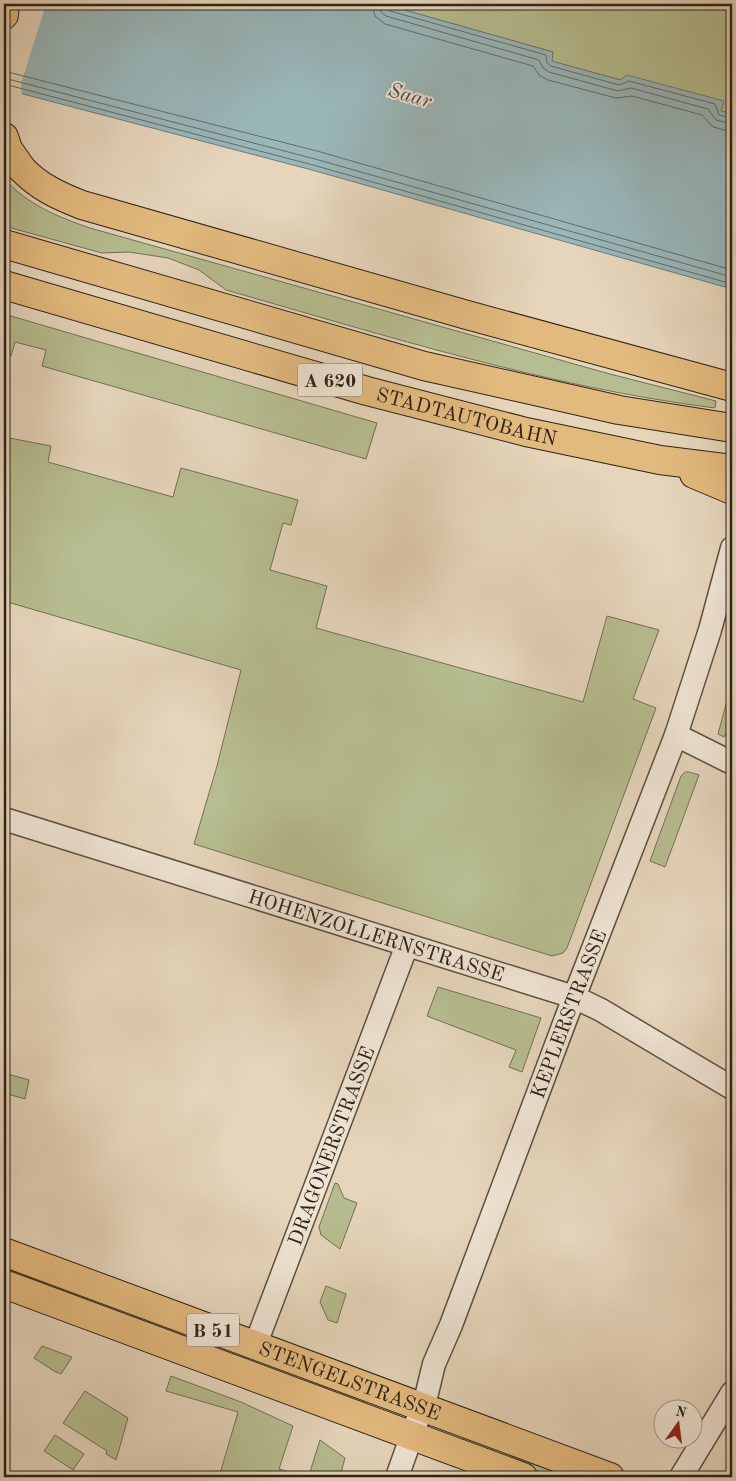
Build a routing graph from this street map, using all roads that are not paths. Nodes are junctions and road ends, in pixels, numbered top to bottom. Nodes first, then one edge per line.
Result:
1 (5, 4) edge
2 (4, 15) edge
3 (4, 137) edge
4 (4, 244) edge
5 (4, 285) edge
6 (732, 387) edge
7 (732, 428) edge
8 (660, 460) junction
9 (732, 469) edge
10 (732, 490) edge
11 (732, 548) edge
12 (676, 735) junction
13 (732, 763) edge
14 (4, 819) edge
15 (407, 945) junction
16 (574, 998) junction
17 (730, 1080) edge
18 (4, 1252) edge
19 (4, 1284) edge
20 (255, 1346) junction
21 (732, 1392) edge
22 (422, 1408) junction
23 (412, 1436) junction
24 (396, 1477) edge
25 (523, 1477) edge
26 (610, 1477) edge
27 (681, 1477) edge

1 - 2 main road
3 - 6 main road
4 - 7 main road, STADTAUTOBAHN / A 620
5 - 8 main road, STADTAUTOBAHN / A 620
8 - 9 main road, STADTAUTOBAHN / A 620
8 - 10 main road
11 - 12 street, KEPLERSTRASSE
12 - 13 street
12 - 16 street, KEPLERSTRASSE
14 - 15 street, HOHENZOLLERNSTRASSE
15 - 16 street, HOHENZOLLERNSTRASSE
15 - 20 street, DRAGONERSTRASSE
16 - 17 street, HOHENZOLLERNSTRASSE
16 - 22 street, KEPLERSTRASSE
18 - 20 main road, STENGELSTRASSE / B 51
19 - 23 main road, STENGELSTRASSE / B 51
20 - 22 main road, STENGELSTRASSE / B 51
21 - 27 street
22 - 23 street, KEPLERSTRASSE
22 - 26 main road, STENGELSTRASSE / B 51
23 - 24 street, KEPLERSTRASSE
23 - 25 main road, STENGELSTRASSE / B 51

